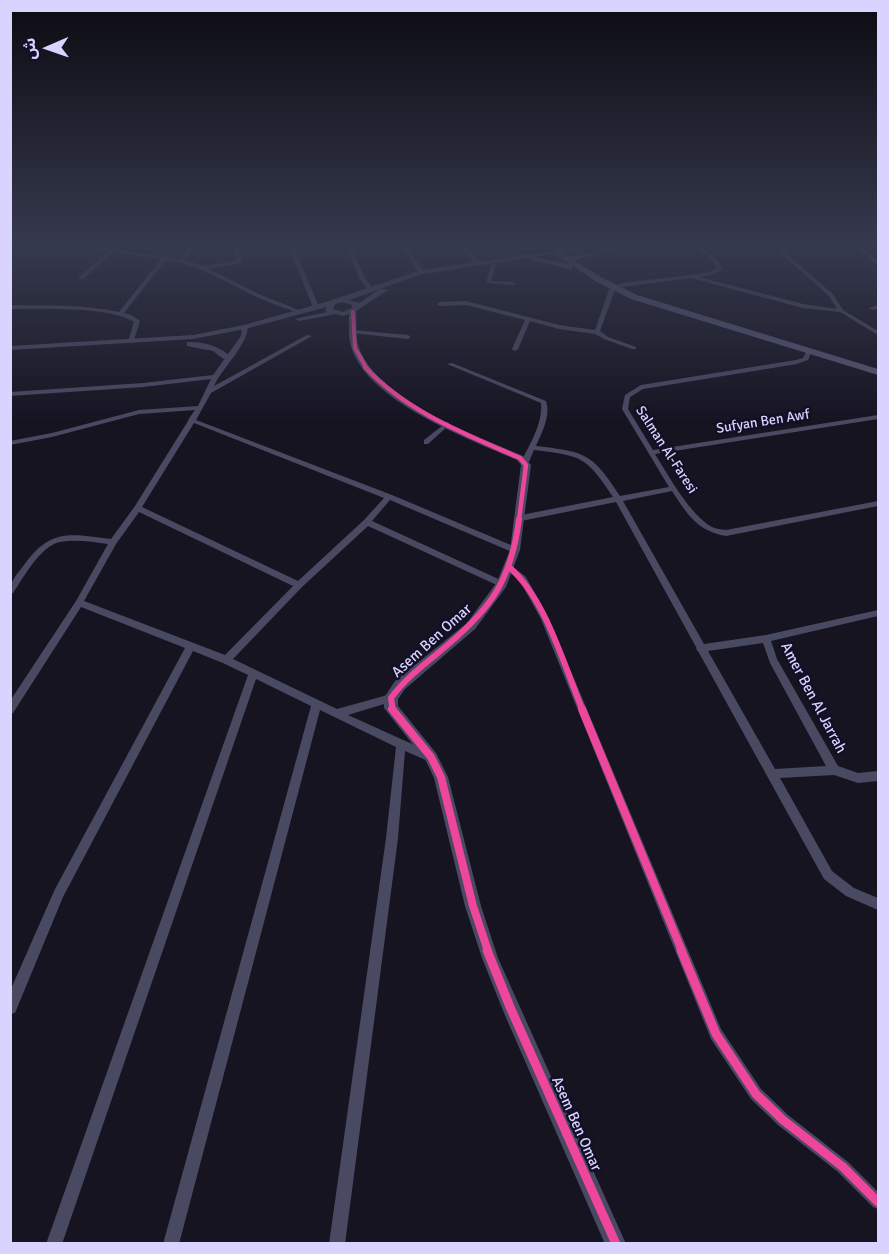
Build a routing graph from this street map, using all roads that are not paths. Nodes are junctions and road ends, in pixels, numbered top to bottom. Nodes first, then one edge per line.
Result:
1 (10, 307) edge
2 (126, 307) edge
3 (286, 307) edge
4 (316, 307) edge
5 (330, 307) edge
6 (353, 307) edge
7 (367, 307) edge
8 (479, 307) edge
9 (608, 307) edge
10 (665, 307) edge
11 (683, 307) edge
12 (807, 307) edge
13 (838, 307) edge
14 (298, 311) junction
15 (841, 311) junction
16 (121, 313) junction
17 (333, 313) junction
18 (343, 314) junction
19 (354, 319) junction
20 (528, 320) junction
21 (245, 332) junction
22 (597, 332) junction
23 (879, 333) edge
24 (309, 336) dead end
25 (408, 337) dead end
26 (130, 342) junction
27 (190, 344) junction
28 (10, 348) edge
29 (634, 348) dead end
30 (515, 349) dead end
31 (809, 351) junction
32 (10, 355) edge
33 (228, 358) junction
34 (450, 364) dead end
35 (879, 364) edge
36 (879, 372) edge
37 (215, 377) junction
38 (210, 391) junction
39 (10, 394) edge
40 (200, 408) junction
41 (879, 417) edge
42 (191, 420) junction
43 (447, 424) junction
44 (14, 442) edge
45 (426, 442) dead end
46 (532, 448) junction
47 (10, 450) edge
48 (652, 452) junction
49 (525, 462) junction
50 (674, 488) junction
51 (389, 497) junction
52 (619, 500) junction
53 (879, 504) edge
54 (138, 507) junction
55 (521, 518) junction
56 (367, 522) junction
57 (113, 542) junction
58 (515, 550) junction
59 (509, 567) junction
60 (299, 585) junction
61 (502, 585) junction
62 (10, 591) edge
63 (79, 603) junction
64 (879, 613) edge
65 (766, 639) junction
66 (191, 646) junction
67 (700, 648) junction
68 (226, 660) junction
69 (253, 674) junction
70 (391, 698) junction
71 (317, 704) junction
72 (10, 710) edge
73 (339, 713) junction
74 (401, 744) junction
75 (431, 757) junction
76 (834, 770) junction
77 (773, 774) junction
78 (879, 776) edge
79 (879, 904) edge
80 (10, 1008) edge
81 (879, 1202) edge
82 (54, 1244) edge
83 (171, 1244) edge
84 (337, 1244) edge
85 (616, 1244) edge

1 - 16 street
2 - 16 street
3 - 14 street
4 - 14 street
5 - 17 street
6 - 19 street
7 - 19 street
8 - 20 street
9 - 22 street
10 - 31 main road
11 - 35 main road
12 - 15 street
13 - 15 street
14 - 21 street
15 - 23 street
16 - 26 street
17 - 18 street
17 - 21 street
18 - 19 street
18 - 19 street
19 - 25 street
19 - 43 street
20 - 22 street
20 - 30 street
21 - 26 street
21 - 27 street
21 - 33 street
22 - 29 street
24 - 38 street
26 - 28 street
27 - 32 street
27 - 33 street
31 - 36 main road
31 - 48 street, Salman Al-Faresi
33 - 37 street
34 - 46 street
37 - 38 street
37 - 39 street
38 - 40 street
40 - 42 street
40 - 44 street
41 - 48 street, Sufyan Ben Awf
42 - 51 street
42 - 54 street
43 - 45 street
43 - 49 street
44 - 47 street
46 - 49 street
46 - 52 street
48 - 50 street, Salman Al-Faresi
49 - 55 street, Asem Ben Omar
50 - 52 street
50 - 53 street, Salman Al-Faresi
51 - 56 street
51 - 58 street
52 - 55 street
52 - 67 street
54 - 57 street
54 - 60 street
55 - 58 street, Asem Ben Omar
56 - 60 street
56 - 61 street
57 - 62 street
57 - 63 street
58 - 59 street, Asem Ben Omar
59 - 61 street, Asem Ben Omar
59 - 81 street
60 - 68 street
61 - 70 street, Asem Ben Omar
63 - 66 street
63 - 72 street
64 - 65 street, Amer Ben Al Jarrah
65 - 67 street
65 - 76 street, Amer Ben Al Jarrah
66 - 68 street
66 - 80 street
67 - 77 street
68 - 69 street
69 - 71 street
69 - 82 street
70 - 73 street
70 - 75 street, Asem Ben Omar
71 - 73 street
71 - 83 street
73 - 74 street
74 - 75 street
74 - 84 street
75 - 85 street, Asem Ben Omar
76 - 77 street
76 - 78 street, Amer Ben Al Jarrah
77 - 79 street

